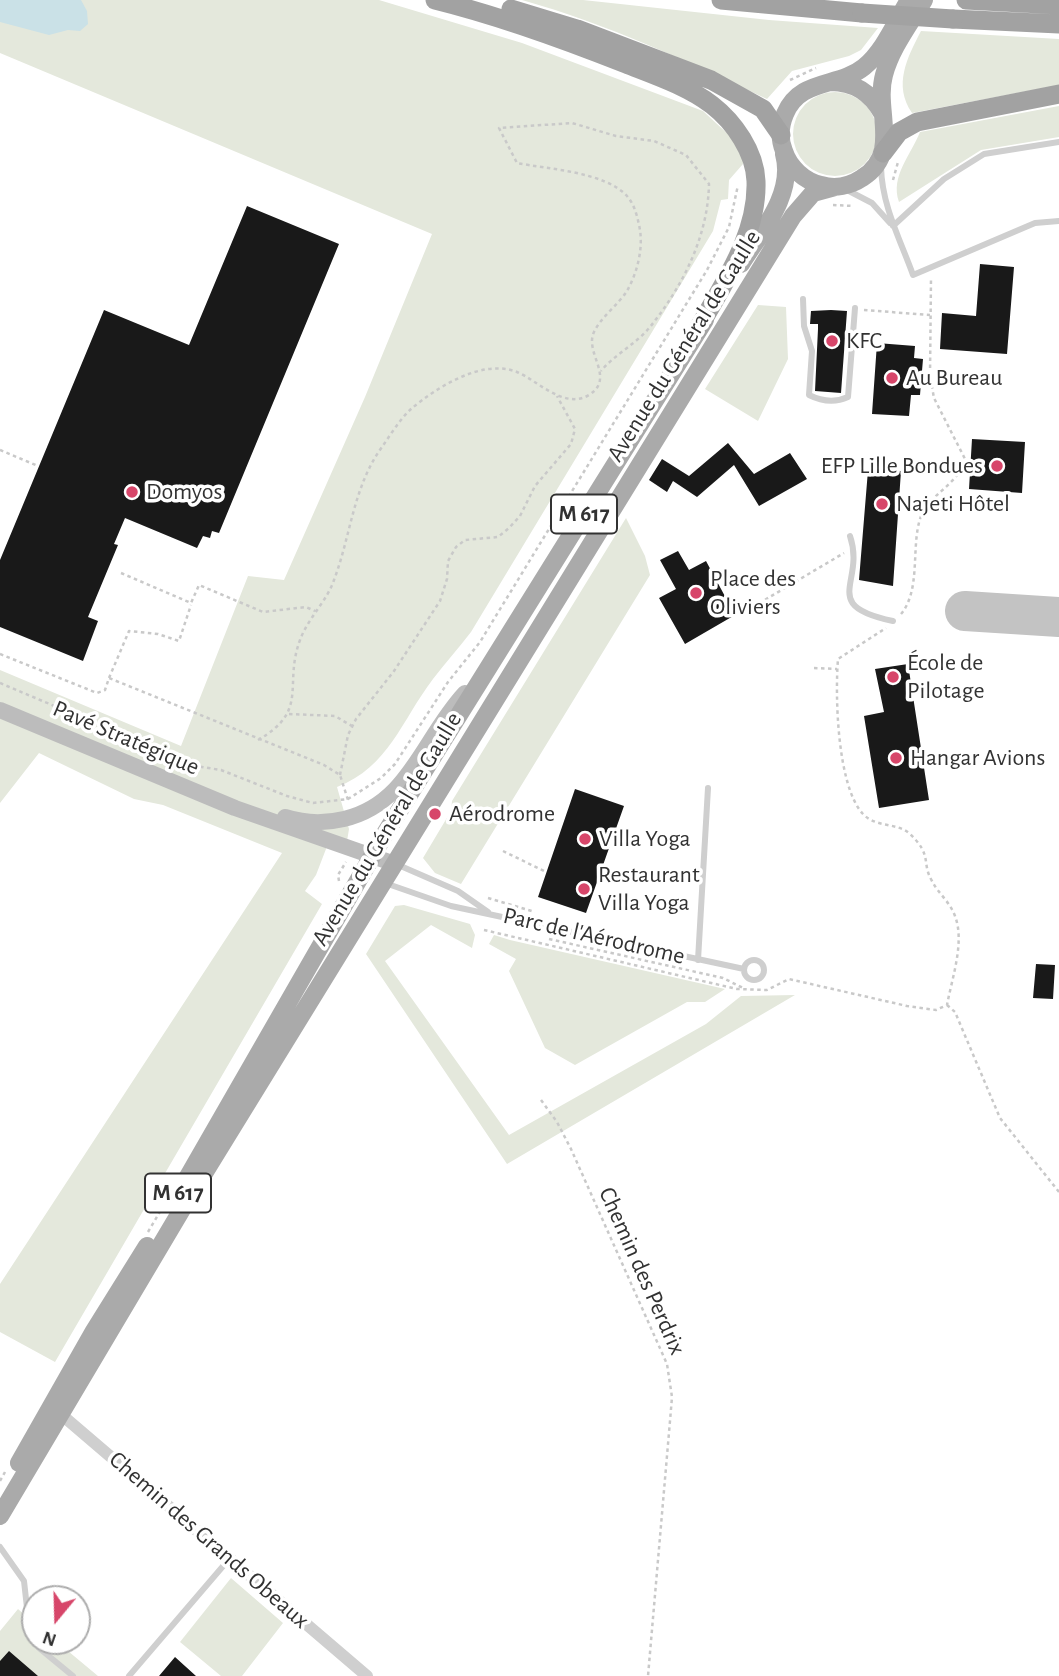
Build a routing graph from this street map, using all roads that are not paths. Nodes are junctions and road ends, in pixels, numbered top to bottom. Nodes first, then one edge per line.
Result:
1 (435, 0) edge
2 (469, 0) edge
3 (721, 0) edge
4 (908, 0) edge
5 (924, 0) edge
6 (966, 0) edge
7 (1059, 5) edge
8 (1059, 24) edge
9 (828, 82) junction
10 (1059, 94) edge
11 (883, 116) junction
12 (1059, 142) edge
13 (783, 144) junction
14 (882, 155) junction
15 (835, 187) junction
16 (1059, 221) edge
17 (893, 226) junction
18 (803, 299) dead end
19 (854, 309) road end
20 (697, 331) junction
21 (850, 536) dead end
22 (892, 621) road end
23 (488, 669) junction
24 (0, 710) edge
25 (708, 788) dead end
26 (192, 790) junction
27 (367, 863) junction
28 (395, 864) junction
29 (384, 882) junction
30 (490, 913) junction
31 (698, 960) junction
32 (744, 969) dead end
33 (56, 1410) junction
34 (0, 1495) edge
35 (0, 1516) edge
36 (0, 1547) edge
37 (230, 1558) junction
38 (74, 1676) edge
39 (130, 1676) edge
40 (367, 1676) edge

1 - 20 highway
2 - 13 highway
3 - 8 highway, bridge
4 - 9 main road
5 - 11 main road
6 - 7 highway
9 - 11 main road
9 - 13 main road
10 - 14 highway
11 - 14 main road
12 - 17 lane
13 - 15 main road
13 - 20 main road, Avenue du Général de Gaulle / M 617
14 - 15 main road
14 - 17 lane
15 - 17 lane
15 - 28 main road, Avenue du Général de Gaulle / M 617
16 - 17 lane
18 - 19 lane
20 - 23 main road, Avenue du Général de Gaulle / M 617
21 - 22 lane
23 - 26 main road
23 - 27 main road, Avenue du Général de Gaulle / M 617
24 - 26 main road, Pavé Stratégique
25 - 31 lane
26 - 27 main road, Pavé Stratégique
27 - 28 main road, Pavé Stratégique
27 - 29 main road
27 - 33 main road, Avenue du Général de Gaulle / M 617
28 - 29 main road, Avenue du Général de Gaulle / M 617
28 - 30 lane, Parc de l'Aérodrome
29 - 30 lane, Parc de l'Aérodrome
29 - 33 main road, Avenue du Général de Gaulle / M 617
30 - 31 lane, Parc de l'Aérodrome
31 - 32 lane, Parc de l'Aérodrome
33 - 34 main road, Avenue du Général de Gaulle / M 617
33 - 35 main road, Avenue du Général de Gaulle / M 617
33 - 37 street, Chemin des Grands Obeaux
36 - 38 lane
37 - 39 lane
37 - 40 street, Chemin des Grands Obeaux

